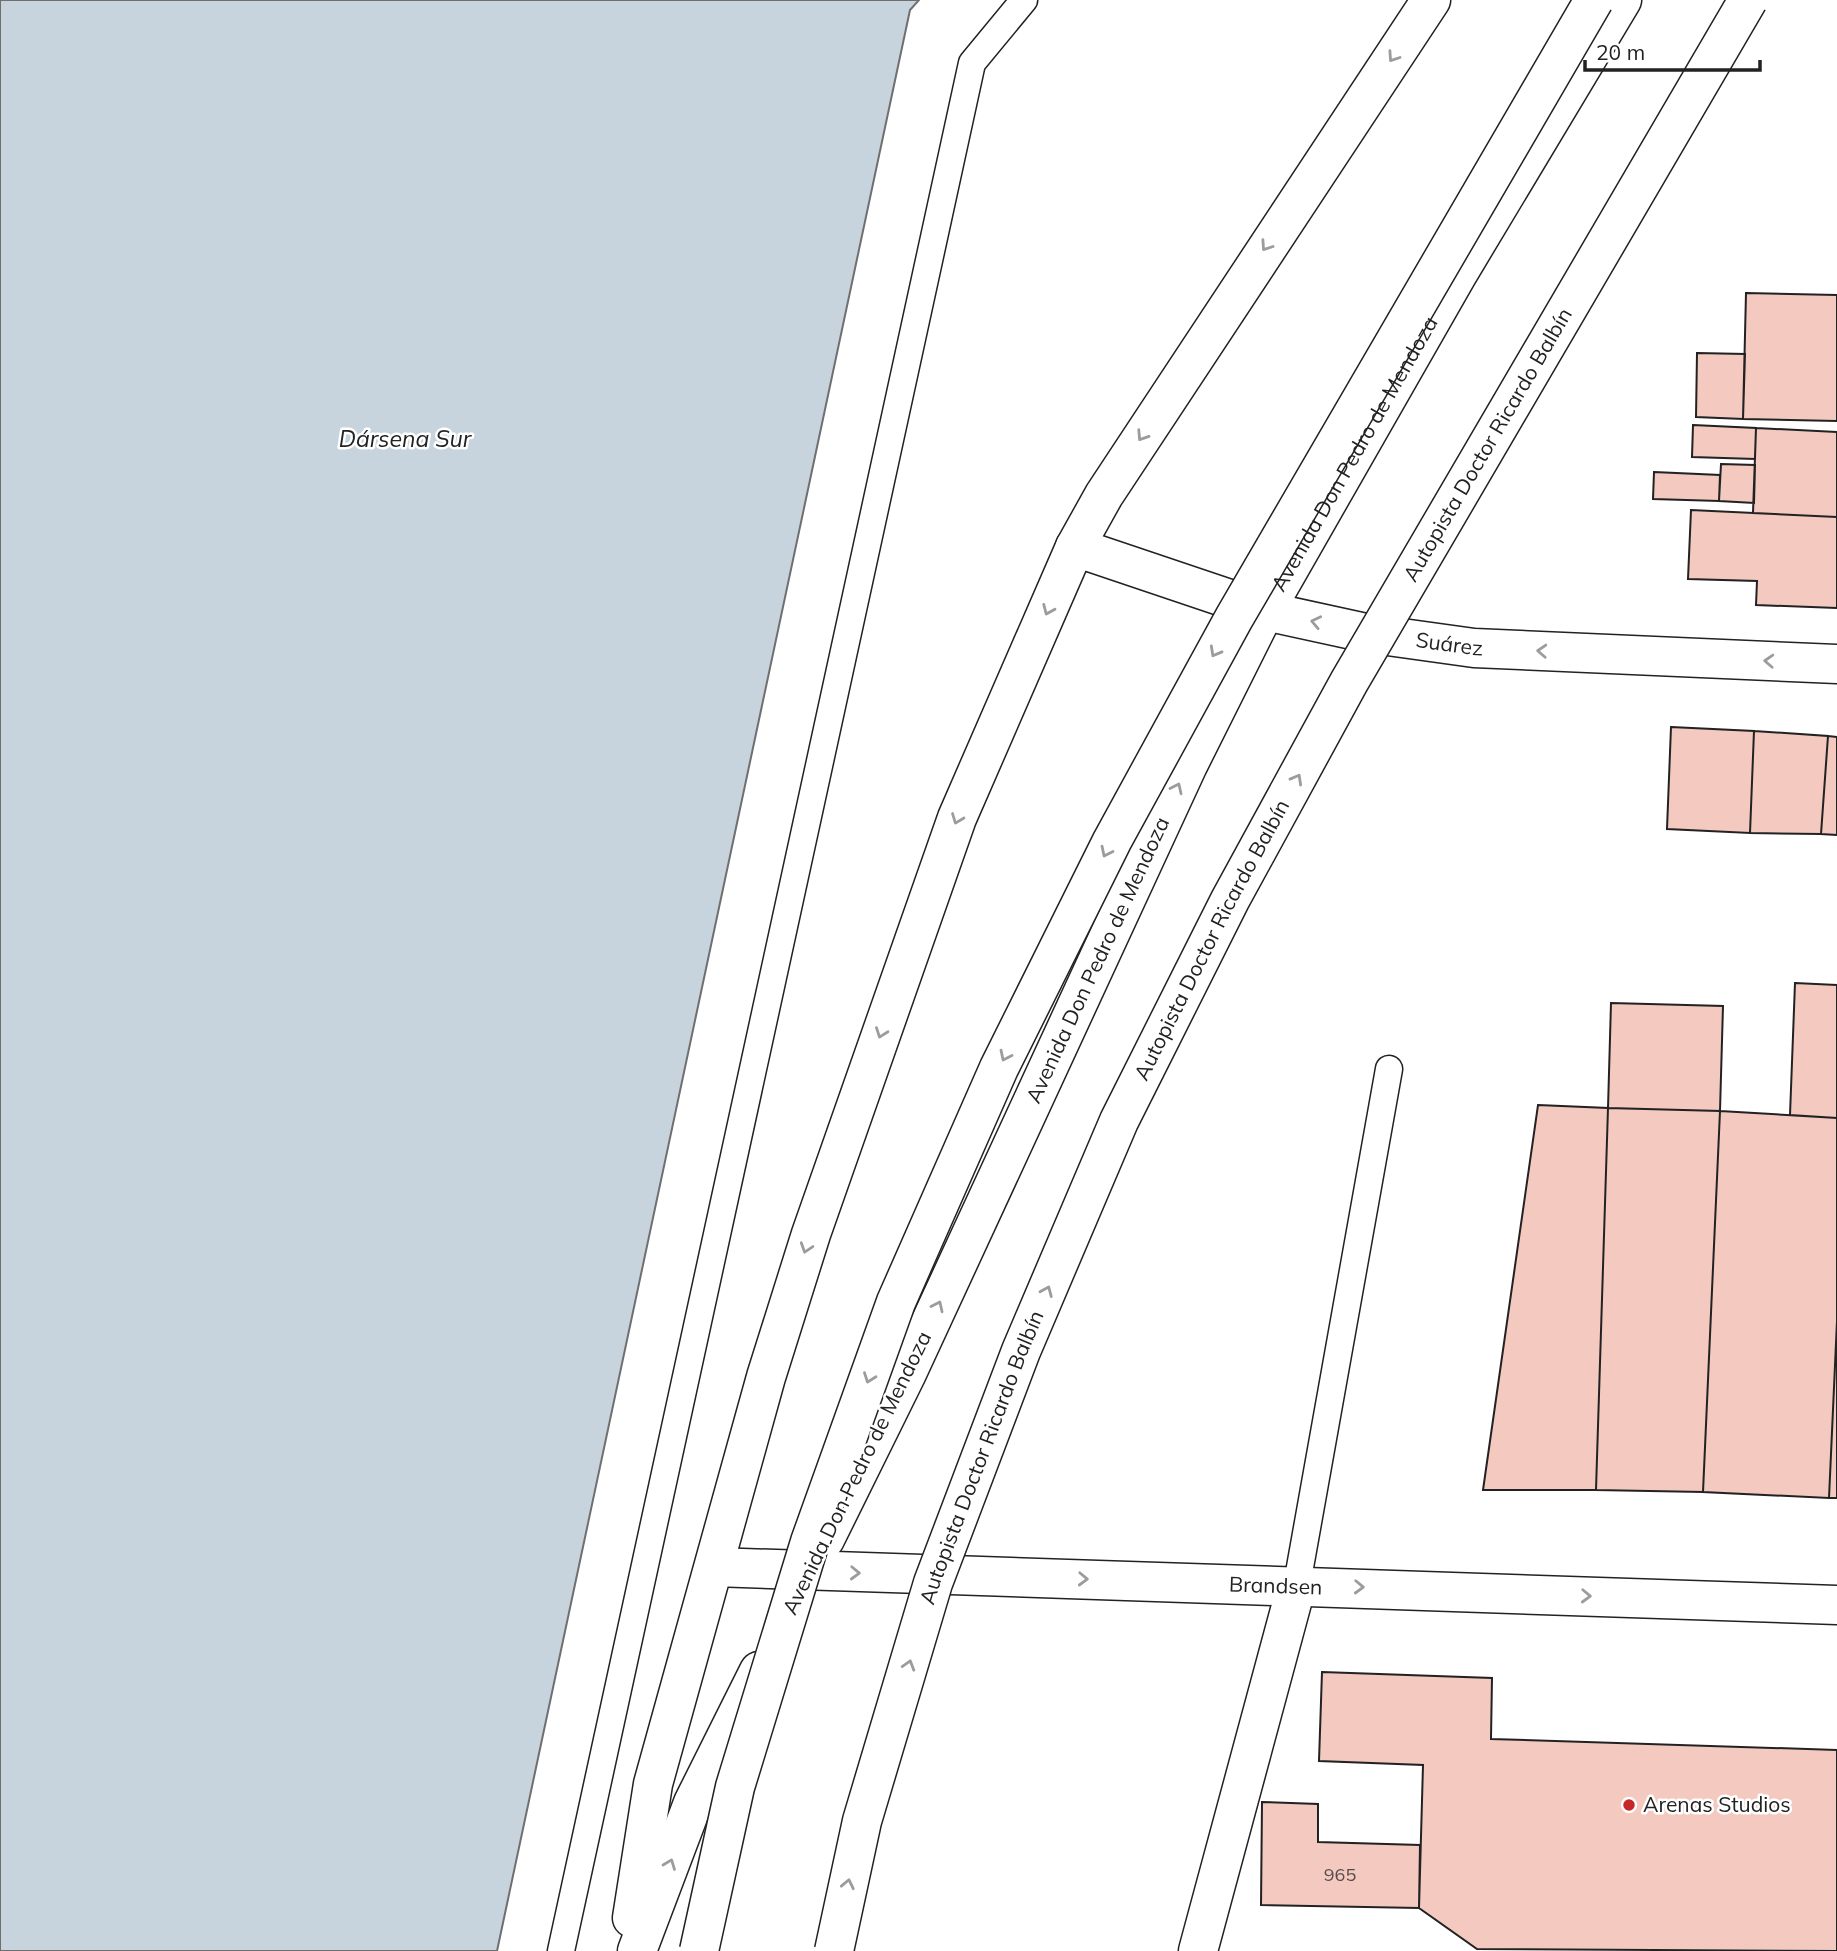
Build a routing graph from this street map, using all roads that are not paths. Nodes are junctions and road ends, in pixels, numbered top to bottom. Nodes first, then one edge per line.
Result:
1 (1024, 0) edge
2 (1430, 0) edge
3 (1594, 0) edge
4 (1622, 0) edge
5 (1748, 0) edge
6 (1075, 547) junction
7 (1265, 611) junction
8 (1837, 664) edge
9 (1389, 1069) dead end
10 (714, 1567) junction
11 (809, 1572) junction
12 (1297, 1584) junction
13 (1837, 1605) edge
14 (561, 1951) edge
15 (627, 1951) edge
16 (637, 1951) edge
17 (698, 1951) edge
18 (834, 1951) edge
19 (1198, 1951) edge

1 - 14 lane
2 -> 6 main road
3 -> 17 main road, bridge
4 - 7 main road, Avenida Don Pedro de Mendoza
18 -> 5 main road, Autopista Doctor Ricardo Balbín, bridge
6 - 7 main road, Suárez
6 -> 10 main road
8 -> 7 main road, Suárez
11 -> 7 main road, Avenida Don Pedro de Mendoza
9 - 12 lane
10 - 11 main road, Brandsen
10 - 15 main road
11 -> 12 main road, Brandsen
16 -> 11 main road, Avenida Don Pedro de Mendoza
12 -> 13 main road, Brandsen
12 - 19 main road

